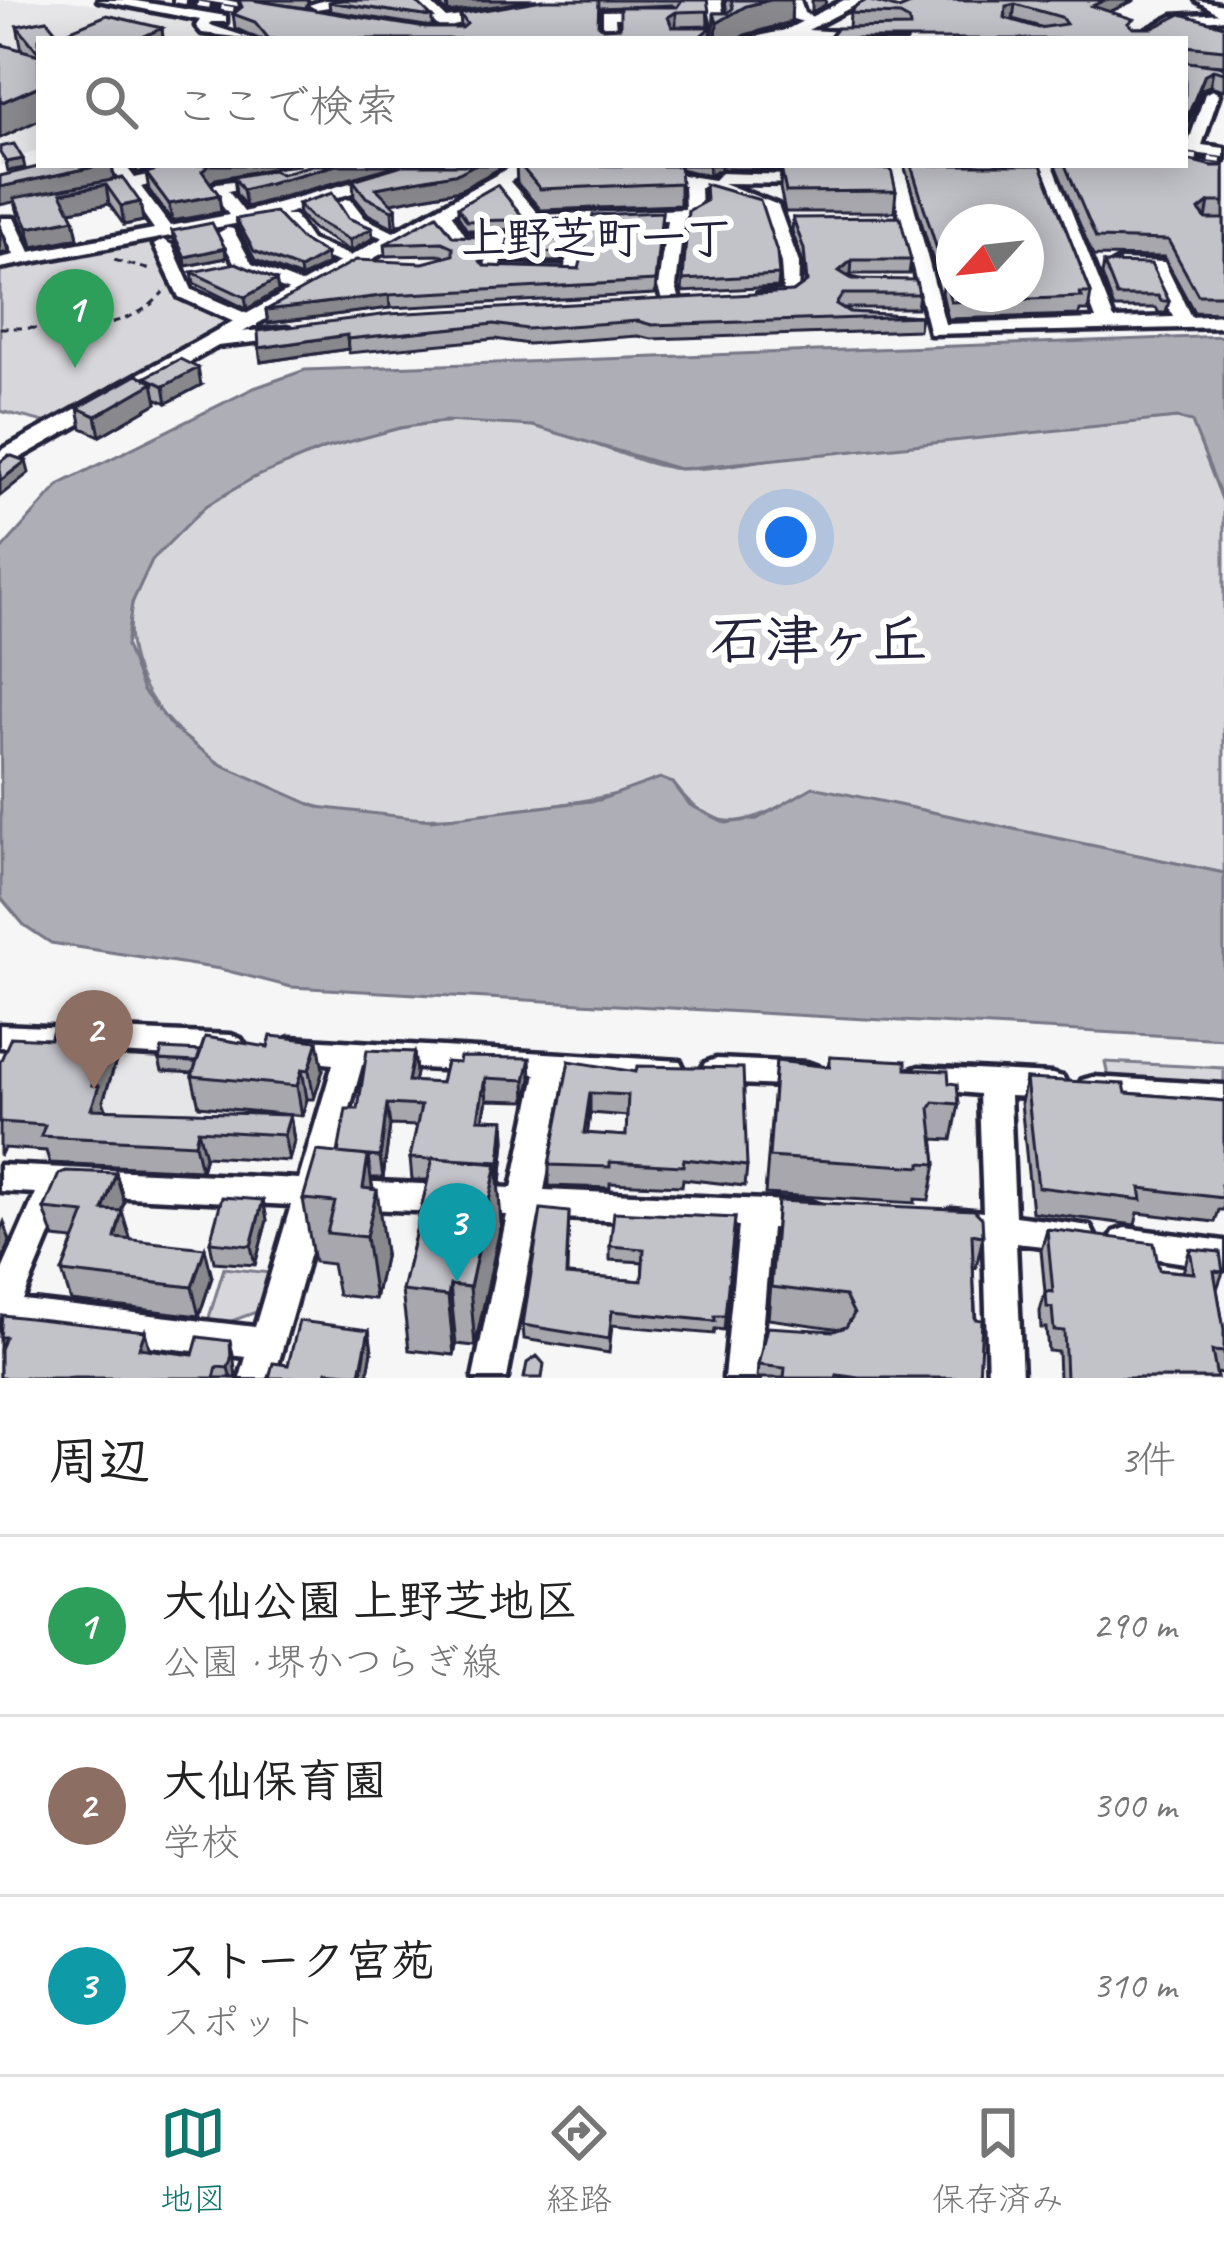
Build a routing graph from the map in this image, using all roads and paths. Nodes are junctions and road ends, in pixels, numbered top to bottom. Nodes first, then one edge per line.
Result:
1 (105, 0) edge
2 (199, 0) edge
3 (365, 0) edge
4 (419, 0) edge
5 (714, 0) edge
6 (793, 0) edge
7 (857, 0) edge
8 (1203, 0) edge
9 (317, 8) edge
10 (281, 12) edge
11 (508, 13) edge
12 (672, 14) edge
13 (302, 15) edge
14 (208, 16) junction
15 (1223, 16) edge
16 (344, 21) edge
17 (814, 22) junction
18 (269, 26) edge
19 (438, 29) junction
20 (700, 35) edge
21 (226, 36) edge
22 (451, 36) edge
23 (610, 36) edge
24 (783, 36) edge
25 (1143, 36) edge
26 (1211, 94) dead end
27 (1189, 149) edge
28 (1224, 153) edge
29 (1188, 167) edge
30 (119, 168) edge
31 (201, 168) edge
32 (425, 168) edge
33 (1046, 168) edge
34 (534, 169) edge
35 (282, 170) edge
36 (897, 172) edge
37 (1224, 172) edge
38 (636, 175) edge
39 (690, 175) edge
40 (829, 179) edge
41 (875, 179) edge
42 (501, 181) junction
43 (131, 185) junction
44 (112, 190) edge
45 (346, 204) edge
46 (30, 205) edge
47 (285, 214) junction
48 (443, 214) junction
49 (676, 215) junction
50 (581, 218) junction
51 (242, 219) junction
52 (887, 221) edge
53 (909, 221) junction
54 (776, 222) junction
55 (798, 222) edge
56 (227, 233) dead end
57 (399, 238) junction
58 (578, 238) junction
59 (164, 239) junction
60 (496, 240) junction
61 (24, 257) junction
62 (108, 259) dead end
63 (0, 262) edge
64 (243, 264) junction
65 (354, 264) junction
66 (1084, 265) junction
67 (395, 267) edge
68 (221, 268) edge
69 (200, 272) edge
70 (166, 279) junction
71 (305, 291) junction
72 (752, 298) edge
73 (649, 304) edge
74 (912, 317) edge
75 (934, 317) junction
76 (1224, 321) edge
77 (250, 322) junction
78 (1184, 322) junction
79 (1107, 325) junction
80 (0, 328) edge
81 (304, 331) edge
82 (218, 340) junction
83 (0, 461) edge
84 (0, 1036) edge
85 (351, 1053) junction
86 (553, 1064) junction
87 (831, 1076) edge
88 (878, 1078) edge
89 (994, 1083) junction
90 (1224, 1097) edge
91 (0, 1178) edge
92 (57, 1181) junction
93 (312, 1194) junction
94 (526, 1202) junction
95 (756, 1214) junction
96 (837, 1217) edge
97 (919, 1222) edge
98 (1000, 1226) junction
99 (1224, 1255) edge
100 (1, 1313) edge
101 (744, 1336) junction
102 (786, 1340) edge
103 (268, 1344) junction
104 (257, 1378) edge
105 (490, 1378) edge
106 (741, 1378) edge
107 (1005, 1378) edge

1 - 14 street
2 - 10 street
3 - 9 street
4 - 19 street
5 - 20 street
6 - 17 street
7 - 17 main road
8 - 15 main road
9 - 13 street
9 - 16 street
11 - 19 street
12 - 23 street
14 - 18 street
14 - 21 street
15 - 25 street
17 - 24 main road
19 - 22 street
26 - 27 street
27 - 28 street
29 - 37 street
30 - 43 street
31 - 43 street
32 - 47 street
33 - 66 street
34 - 42 main road
35 - 47 street
35 - 51 street
36 - 41 street
36 - 53 street
38 - 39 street
39 - 40 street
39 - 49 street
39 - 54 street
42 - 48 main road
42 - 50 street
43 - 44 street
43 - 59 street
45 - 57 street
46 - 61 street
47 - 51 street
47 - 65 street
48 - 57 main road
48 - 60 street
49 - 50 street
49 - 73 street
50 - 58 street
51 - 59 street
52 - 53 street
53 - 75 street
54 - 55 street
54 - 72 street
56 - 64 street
57 - 65 main road
58 - 60 street
58 - 60 street
59 - 61 street
59 - 70 street
61 - 63 street
62 - 70 path
64 - 68 street
64 - 71 street
65 - 67 street
65 - 71 main road
66 - 78 street
66 - 79 street
69 - 70 street
70 - 77 street
70 - 80 path
71 - 77 main road
74 - 75 street
75 - 79 street
76 - 78 street
77 - 82 main road
78 - 79 street
81 - 82 street
82 - 83 main road
84 - 85 street
85 - 86 street
85 - 93 street
86 - 87 street
86 - 94 street
88 - 89 street
89 - 90 street
89 - 98 street
91 - 92 street
92 - 93 street
92 - 100 street
93 - 94 street
93 - 103 street
94 - 95 street
94 - 105 street
95 - 96 street
95 - 101 street
97 - 98 street
98 - 99 street
98 - 107 street
100 - 103 street
101 - 102 street
101 - 106 street
103 - 104 street

